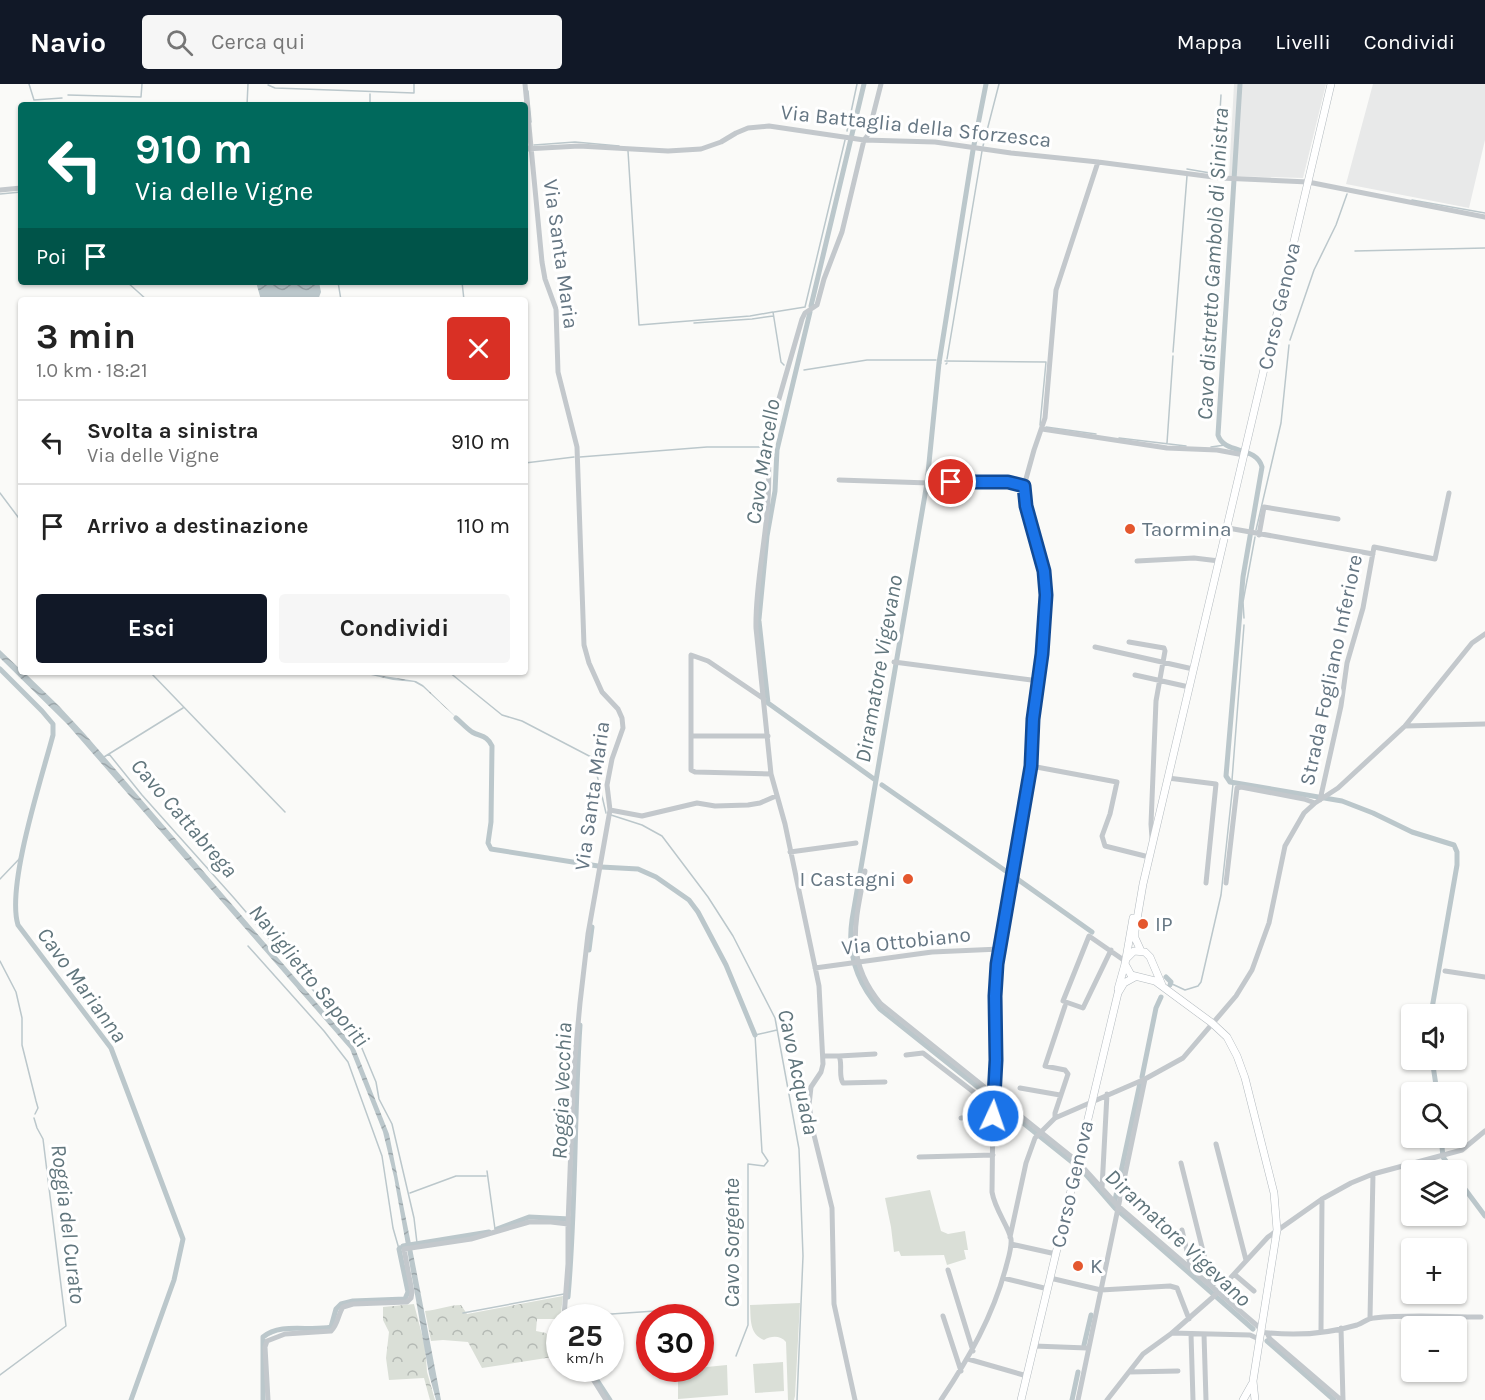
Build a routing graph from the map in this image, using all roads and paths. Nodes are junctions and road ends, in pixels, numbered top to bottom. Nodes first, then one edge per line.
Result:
1 (525, 84) edge
2 (881, 84) edge
3 (1331, 84) edge
4 (526, 102) edge
5 (864, 140) junction
6 (528, 149) edge
7 (1098, 162) junction
8 (1308, 182) junction
9 (18, 188) edge
10 (0, 190) edge
11 (1485, 217) edge
12 (1042, 429) junction
13 (1244, 452) junction
14 (839, 480) dead end
15 (1024, 486) junction
16 (1449, 493) dead end
17 (1338, 519) dead end
18 (1227, 528) junction
19 (1253, 533) junction
20 (1374, 551) junction
21 (1137, 561) dead end
22 (1219, 561) junction
23 (1485, 634) edge
24 (1129, 642) dead end
25 (1095, 647) dead end
26 (894, 662) dead end
27 (1163, 662) junction
28 (1193, 669) junction
29 (1135, 675) dead end
30 (1159, 680) junction
31 (1039, 681) junction
32 (1189, 687) junction
33 (764, 699) junction
34 (1485, 724) edge
35 (1405, 726) junction
36 (691, 736) junction
37 (768, 736) junction
38 (1031, 766) junction
39 (771, 774) junction
40 (1168, 778) junction
41 (776, 796) junction
42 (1320, 799) junction
43 (610, 810) junction
44 (856, 843) dead end
45 (1153, 844) junction
46 (790, 852) junction
47 (1149, 857) junction
48 (865, 872) dead end
49 (1206, 883) dead end
50 (1226, 883) dead end
51 (1143, 884) junction
52 (1000, 949) junction
53 (1111, 950) junction
54 (1141, 951) junction
55 (854, 961) junction
56 (1126, 961) junction
57 (1152, 964) junction
58 (815, 968) junction
59 (1445, 971) dead end
60 (1139, 977) junction
61 (1485, 977) edge
62 (1165, 990) junction
63 (1118, 993) junction
64 (1065, 1006) dead end
65 (1212, 1023) junction
66 (875, 1054) dead end
67 (906, 1055) dead end
68 (823, 1056) junction
69 (838, 1056) junction
70 (1145, 1079) junction
71 (885, 1082) dead end
72 (1020, 1088) dead end
73 (1107, 1094) junction
74 (1060, 1095) junction
75 (993, 1100) junction
76 (1092, 1101) junction
77 (993, 1116) junction
78 (961, 1118) dead end
79 (1055, 1118) junction
80 (1485, 1131) edge
81 (1039, 1134) junction
82 (1216, 1144) dead end
83 (993, 1155) junction
84 (919, 1157) dead end
85 (1078, 1162) junction
86 (1181, 1163) dead end
87 (1372, 1174) junction
88 (1102, 1188) junction
89 (1322, 1199) junction
90 (1118, 1209) junction
91 (568, 1221) junction
92 (1182, 1230) dead end
93 (1277, 1230) junction
94 (1011, 1241) junction
95 (1056, 1254) junction
96 (1246, 1260) junction
97 (948, 1270) dead end
98 (1191, 1270) junction
99 (1234, 1274) junction
100 (1003, 1278) junction
101 (1050, 1278) junction
102 (1048, 1289) junction
103 (1101, 1290) junction
104 (1254, 1291) dead end
105 (1216, 1293) junction
106 (565, 1304) edge
107 (943, 1316) dead end
108 (1481, 1317) dead end
109 (1370, 1318) junction
110 (1189, 1319) junction
111 (1341, 1328) junction
112 (1321, 1331) junction
113 (1172, 1333) junction
114 (1262, 1333) junction
115 (1191, 1334) junction
116 (1204, 1334) junction
117 (1034, 1346) junction
118 (1087, 1348) junction
119 (973, 1351) junction
120 (968, 1359) junction
121 (960, 1371) junction
122 (1178, 1371) dead end
123 (1129, 1372) junction
124 (1027, 1376) junction
125 (1253, 1381) junction
126 (595, 1382) edge
127 (268, 1400) edge
128 (606, 1400) edge
129 (855, 1400) edge
130 (941, 1400) edge
131 (1022, 1400) edge
132 (1078, 1400) edge
133 (1107, 1400) edge
134 (1193, 1400) edge
135 (1206, 1400) edge
136 (1243, 1400) edge
137 (1255, 1400) edge
138 (1342, 1400) edge

1 - 4 street, Via Santa Maria
2 - 5 street
3 - 8 main road, Corso Genova
5 - 6 street, Via Battaglia della Sforzesca
5 - 7 street, Via Battaglia della Sforzesca
5 - 33 street
6 - 43 street, Via Santa Maria
7 - 8 street, Via Battaglia della Sforzesca
7 - 12 street
8 - 11 street, Via Battaglia della Sforzesca
8 - 13 main road, Corso Genova
9 - 10 street
12 - 13 street
12 - 15 street
13 - 18 main road, Corso Genova
14 - 15 street
15 - 31 street
16 - 20 street
17 - 19 street
18 - 19 street
18 - 22 main road, Corso Genova
19 - 20 street
20 - 42 street, Strada Fogliano Inferiore
21 - 22 street
22 - 28 main road, Corso Genova
23 - 35 street, Strada Fogliano Inferiore
24 - 27 street
25 - 27 street
26 - 31 street
27 - 28 street
27 - 30 street
28 - 32 main road, Corso Genova
29 - 30 street
30 - 32 street
30 - 45 street
31 - 38 street
32 - 40 main road, Corso Genova
33 - 36 street
33 - 37 street
34 - 35 street
35 - 42 street, Strada Fogliano Inferiore
36 - 37 street
36 - 39 street
37 - 39 street
38 - 47 street
38 - 52 street
39 - 41 street
40 - 45 main road, Corso Genova
40 - 49 street
41 - 43 street
41 - 46 street
42 - 50 street, Strada Fogliano Inferiore
42 - 65 street, Strada Fogliano Inferiore
43 - 91 street, Via Santa Maria
44 - 46 street
45 - 47 main road, Corso Genova
46 - 58 street
47 - 51 main road, Corso Genova
48 - 55 street
51 - 54 main road, Corso Genova
51 - 56 main road, Corso Genova
52 - 55 street, Via Ottobiano
52 - 75 street
53 - 53 street
53 - 56 street
54 - 56 main road
54 - 57 main road
55 - 58 street, Via Ottobiano
55 - 75 street
56 - 60 main road
56 - 63 main road, Corso Genova
57 - 60 main road
57 - 62 main road
58 - 68 street
59 - 61 street
60 - 62 main road
60 - 63 main road
62 - 65 main road
63 - 76 main road, Corso Genova
64 - 74 street
65 - 70 street, Strada Fogliano Inferiore
65 - 93 main road
66 - 69 street
67 - 75 street
68 - 69 street
68 - 129 street
69 - 71 street
70 - 73 street, Strada Fogliano Inferiore
70 - 90 street
72 - 74 street
73 - 76 street, Strada Fogliano Inferiore
73 - 88 street
74 - 79 street
75 - 77 street
75 - 81 street
76 - 79 street, Strada Fogliano Inferiore
76 - 85 main road, Corso Genova
77 - 78 street
77 - 83 street
79 - 81 street
80 - 87 street
81 - 85 street
81 - 94 street
82 - 96 street
83 - 84 street
83 - 94 street
85 - 88 street
85 - 95 main road, Corso Genova
86 - 105 street
87 - 89 street
87 - 109 street
88 - 90 street
89 - 93 street
89 - 112 street
90 - 98 street
90 - 103 street
91 - 106 street, Via Santa Maria
91 - 127 street
92 - 98 street
93 - 96 street
93 - 114 main road
94 - 95 street
94 - 100 street
95 - 101 main road, Corso Genova
96 - 99 street
97 - 119 street
98 - 105 street
99 - 104 street
99 - 105 street
100 - 102 street
100 - 119 street
101 - 102 main road, Corso Genova
101 - 103 street
102 - 117 main road, Corso Genova
103 - 110 street
103 - 118 street
105 - 110 street
105 - 114 street
107 - 121 street
108 - 109 street
109 - 111 street
110 - 113 street
111 - 112 street
111 - 138 street
112 - 114 street
113 - 115 street
113 - 123 street
114 - 116 street
114 - 125 main road
114 - 138 street
115 - 116 street
115 - 134 street
116 - 135 street
117 - 118 street
117 - 124 main road, Corso Genova
118 - 132 street
119 - 120 street
120 - 121 street
120 - 124 street
121 - 130 street
122 - 123 street
123 - 133 street
124 - 131 main road, Corso Genova
125 - 136 main road
125 - 137 main road
126 - 128 street

